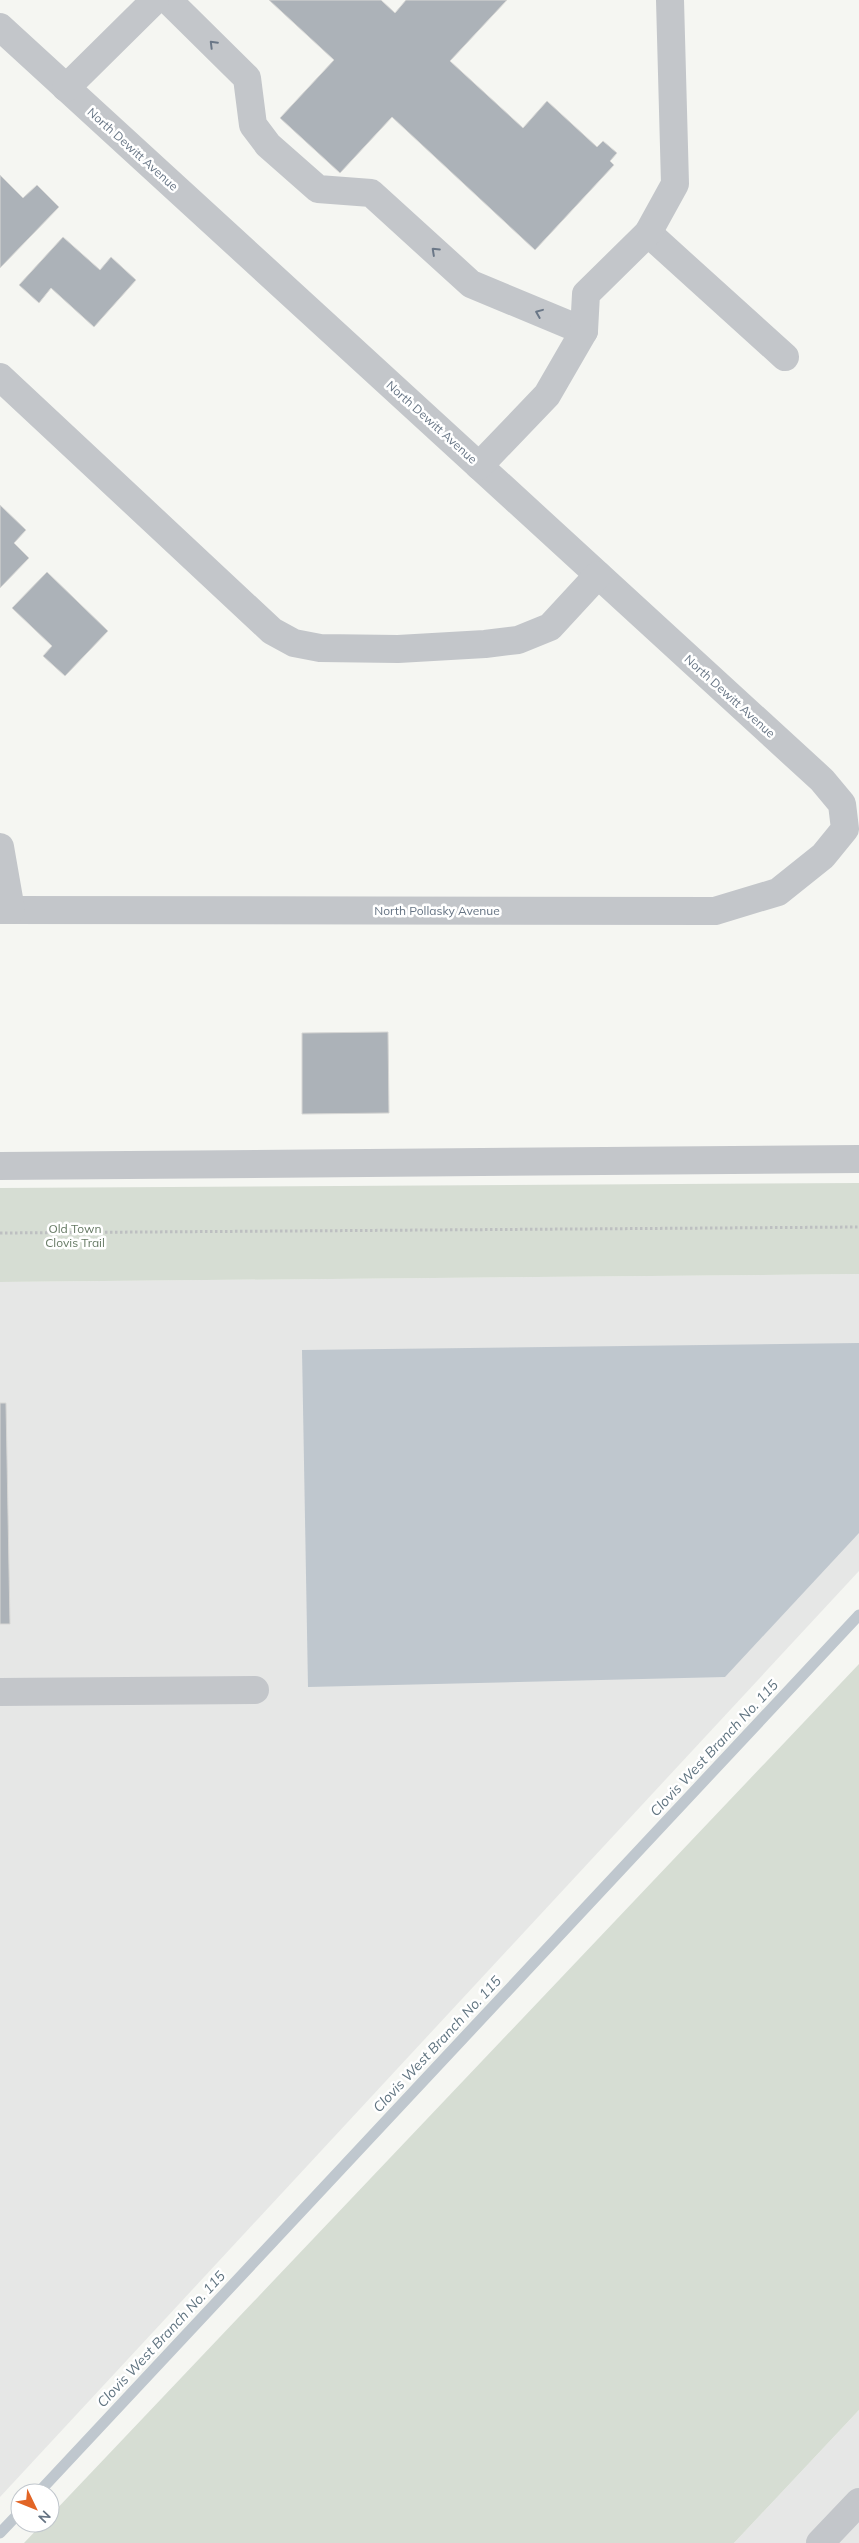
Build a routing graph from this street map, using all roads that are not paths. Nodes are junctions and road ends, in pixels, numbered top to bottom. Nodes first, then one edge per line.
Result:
1 (155, 0) edge
2 (168, 0) edge
3 (670, 0) edge
4 (0, 27) edge
5 (66, 88) junction
6 (648, 233) junction
7 (584, 331) junction
8 (785, 357) dead end
9 (0, 377) edge
10 (479, 466) junction
11 (598, 575) junction
12 (845, 828) joint
13 (0, 847) edge
14 (6, 910) edge
15 (859, 1159) edge
16 (0, 1166) edge
17 (256, 1690) dead end
18 (0, 1692) edge
19 (859, 2502) edge
20 (820, 2543) edge

1 - 5 street
7 -> 2 street
3 - 6 street
4 - 5 street, North Dewitt Avenue
5 - 10 street, North Dewitt Avenue
6 - 7 street
6 - 8 street
7 - 10 street
9 - 11 street
10 - 11 street, North Dewitt Avenue
11 - 12 street, North Dewitt Avenue
12 - 14 street, North Pollasky Avenue
13 - 14 street
15 - 16 street
17 - 18 street
19 - 20 street

